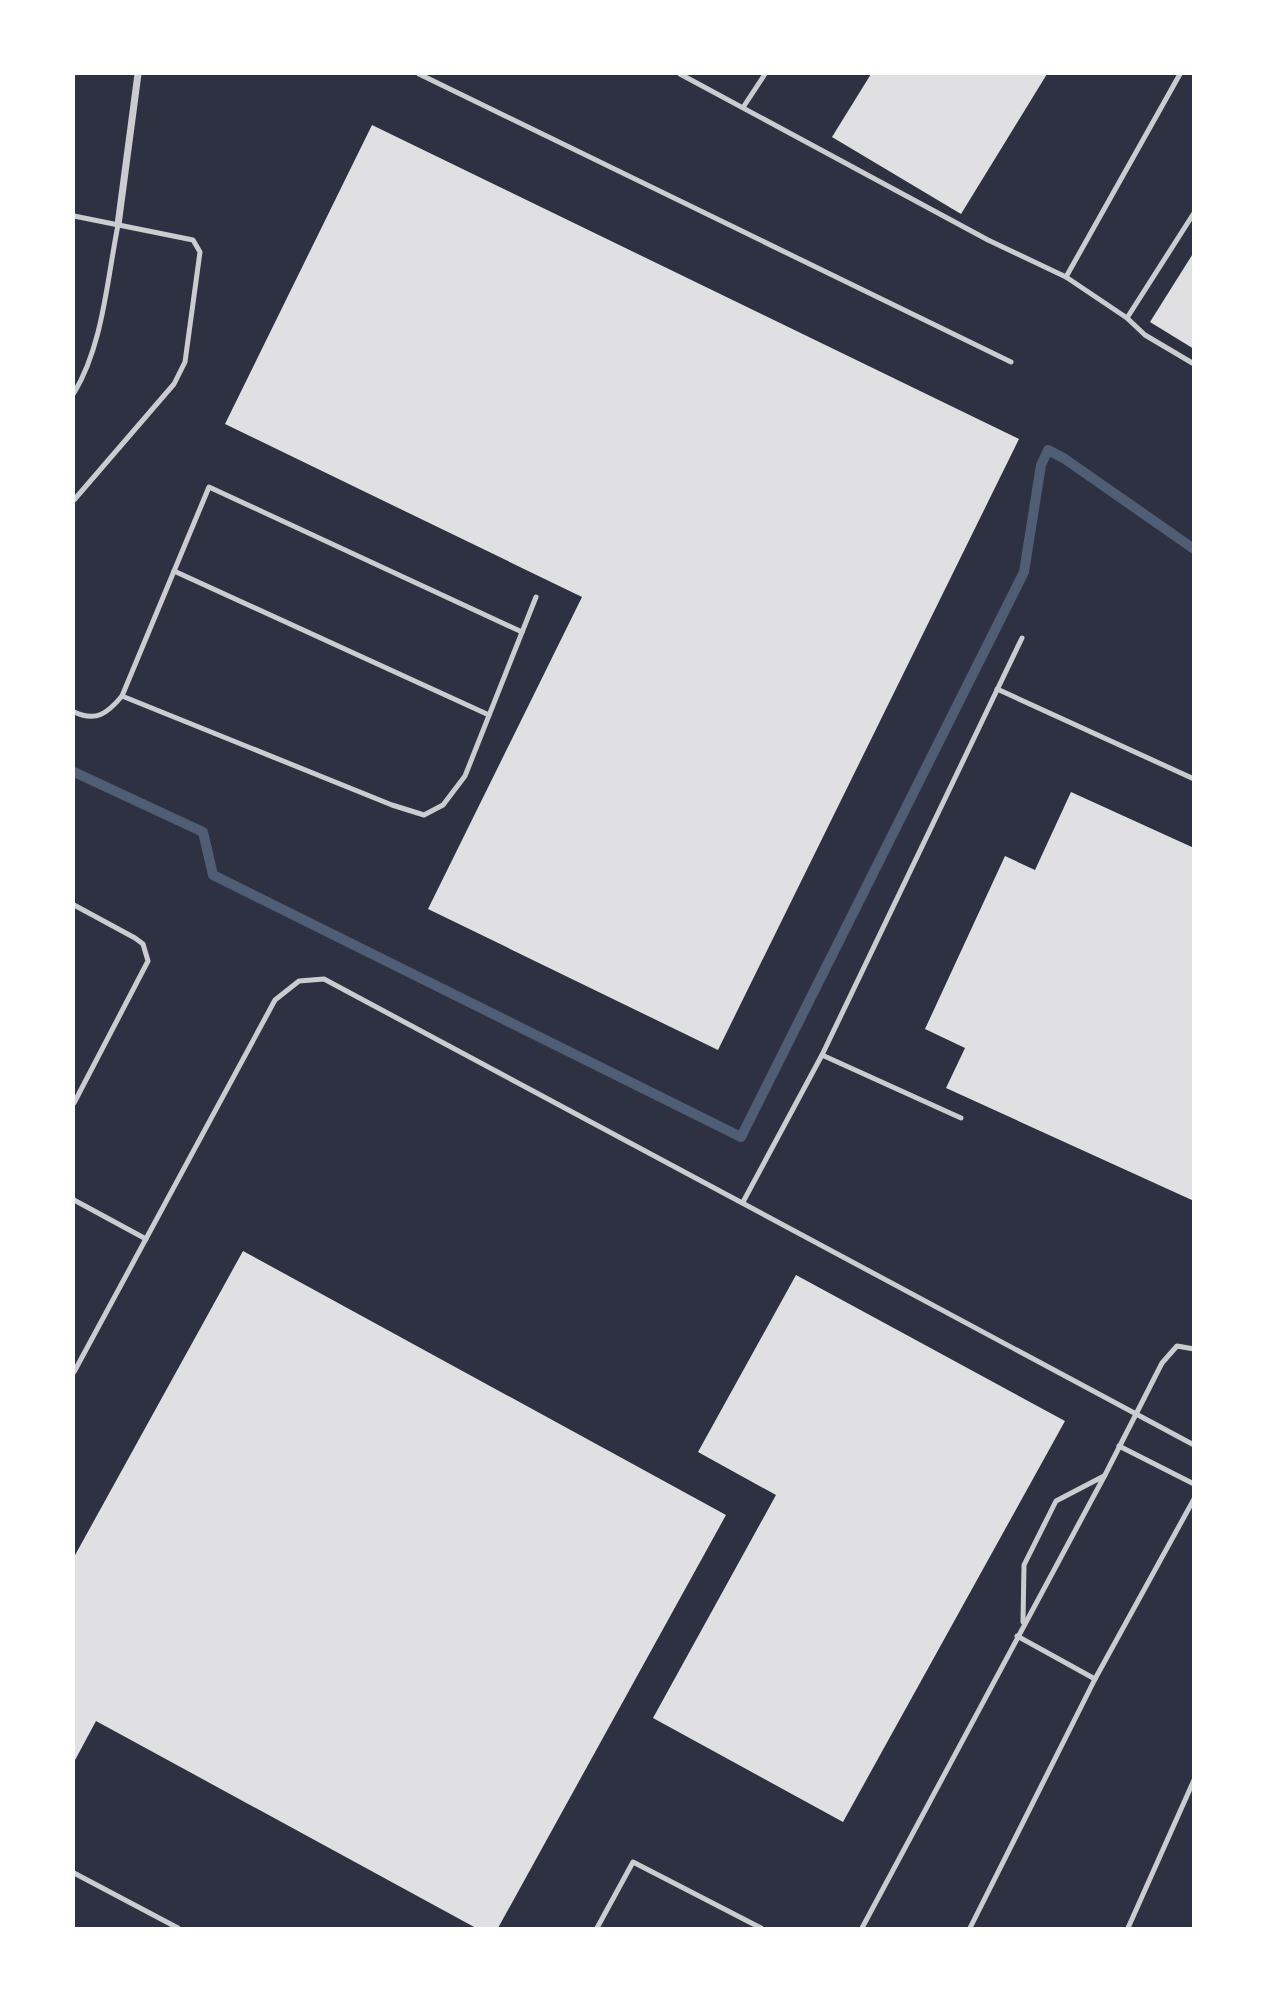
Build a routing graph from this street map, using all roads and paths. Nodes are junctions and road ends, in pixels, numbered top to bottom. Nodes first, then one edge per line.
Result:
1 (138, 74) edge
2 (419, 74) edge
3 (680, 74) edge
4 (765, 74) edge
5 (1180, 74) edge
6 (744, 106) junction
7 (1194, 213) edge
8 (74, 216) edge
9 (118, 225) junction
10 (1066, 277) junction
11 (1127, 318) junction
12 (1011, 362) dead end
13 (1194, 365) edge
14 (74, 393) edge
15 (74, 500) edge
16 (174, 571) junction
17 (536, 597) dead end
18 (522, 632) junction
19 (1022, 638) dead end
20 (997, 689) junction
21 (122, 696) junction
22 (74, 712) edge
23 (489, 716) junction
24 (1194, 779) edge
25 (74, 905) edge
26 (822, 1055) junction
27 (74, 1103) edge
28 (961, 1118) dead end
29 (74, 1200) edge
30 (743, 1202) junction
31 (146, 1239) junction
32 (1194, 1349) edge
33 (74, 1372) edge
34 (1135, 1414) junction
35 (1194, 1445) edge
36 (1119, 1446) junction
37 (1105, 1475) junction
38 (1194, 1484) edge
39 (1194, 1499) edge
40 (1023, 1625) junction
41 (1017, 1636) junction
42 (1095, 1679) junction
43 (1194, 1780) edge
44 (74, 1873) edge
45 (178, 1928) edge
46 (597, 1928) edge
47 (761, 1928) edge
48 (862, 1928) edge
49 (970, 1928) edge
50 (1128, 1928) edge

1 - 9 street
2 - 12 lane
3 - 6 lane
4 - 6 lane
5 - 10 lane
6 - 10 lane
7 - 11 lane
8 - 9 lane
9 - 14 lane
9 - 15 lane
10 - 11 lane
11 - 13 lane
16 - 18 lane
16 - 21 lane
16 - 23 lane
17 - 18 lane
18 - 23 lane
19 - 20 lane
20 - 24 lane
20 - 26 lane
21 - 22 lane
21 - 23 lane
25 - 27 lane
26 - 28 lane
26 - 30 lane
29 - 31 lane
30 - 31 lane
30 - 34 lane
31 - 33 lane
32 - 34 lane
34 - 35 lane
34 - 36 lane
36 - 37 lane
36 - 38 lane
37 - 40 lane
37 - 40 lane
39 - 42 lane
40 - 41 lane
41 - 42 lane
41 - 48 lane
42 - 49 lane
43 - 50 lane
44 - 45 lane
46 - 47 lane

